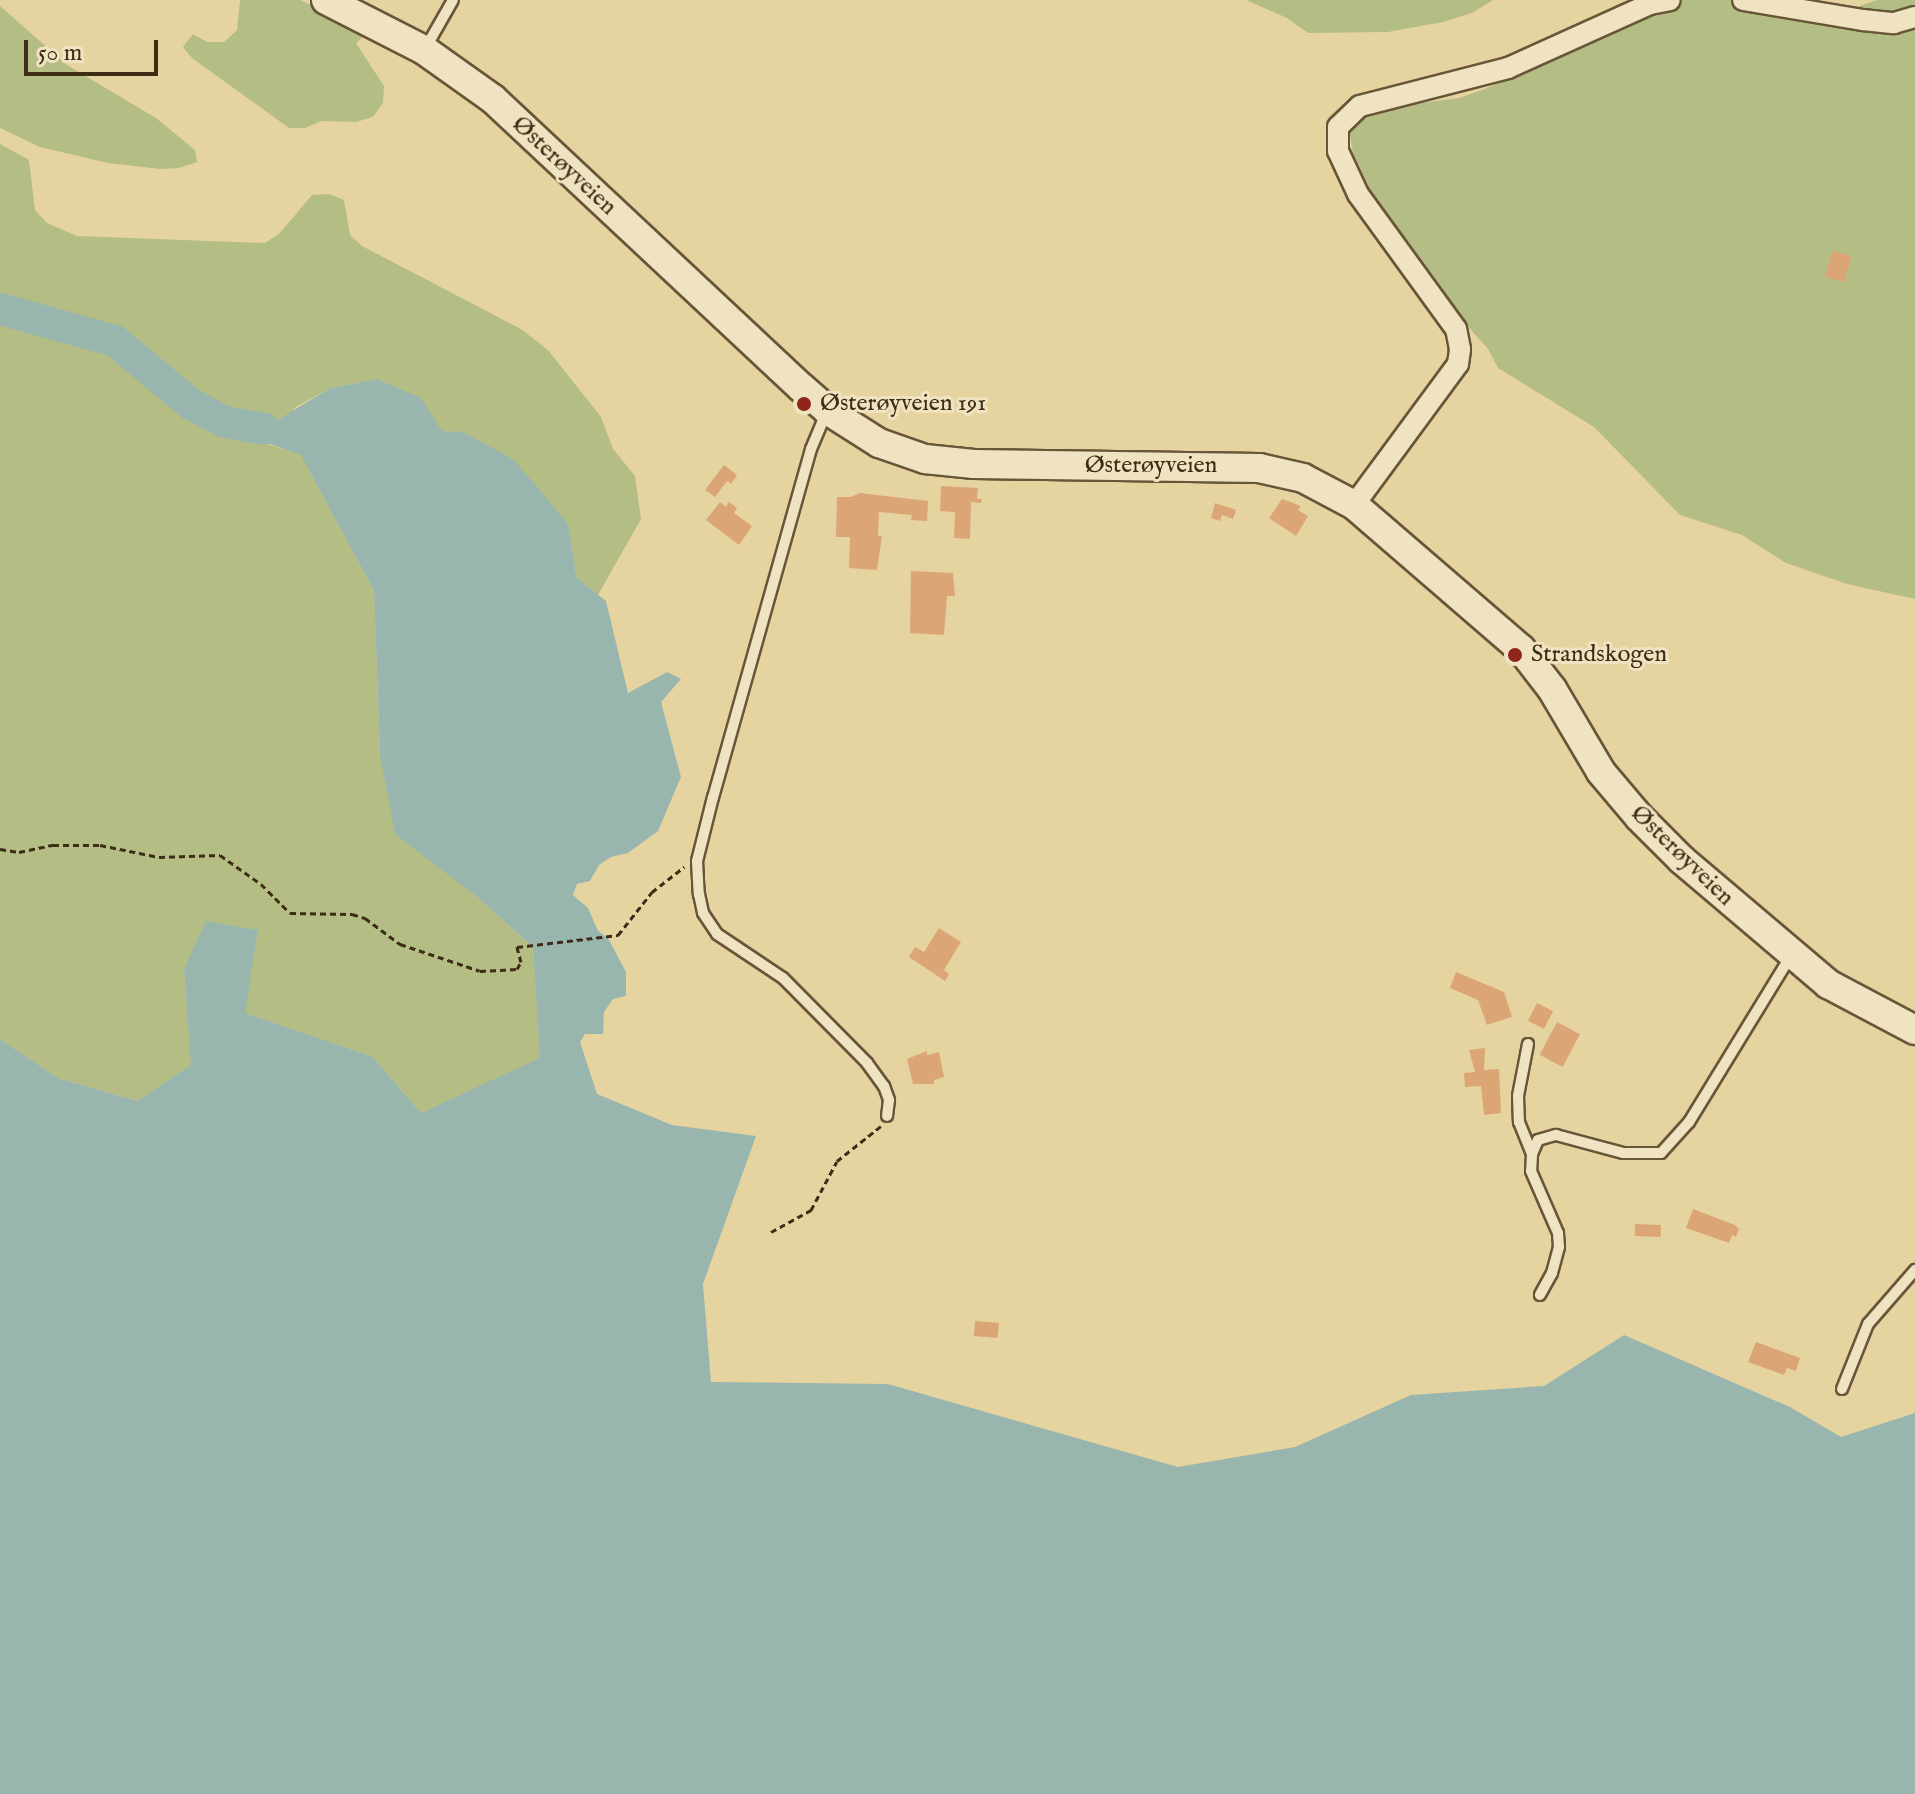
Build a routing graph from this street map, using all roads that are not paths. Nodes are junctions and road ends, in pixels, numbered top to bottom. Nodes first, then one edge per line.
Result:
1 (326, 0) edge
2 (453, 0) edge
3 (1670, 0) edge
4 (1743, 0) edge
5 (1915, 17) edge
6 (424, 50) junction
7 (827, 410) junction
8 (1354, 505) junction
9 (1791, 955) junction
10 (1915, 1030) edge
11 (1528, 1044) dead end
12 (887, 1116) road end
13 (1532, 1154) junction
14 (1915, 1270) edge
15 (1540, 1295) dead end
16 (1842, 1389) dead end

1 - 6 main road, Østerøyveien
2 - 6 lane
3 - 8 street
4 - 5 street
6 - 7 main road, Østerøyveien
7 - 8 main road, Østerøyveien
7 - 12 lane
8 - 9 main road, Østerøyveien
9 - 10 main road, Østerøyveien
9 - 13 lane
11 - 13 lane
13 - 15 lane
14 - 16 lane

